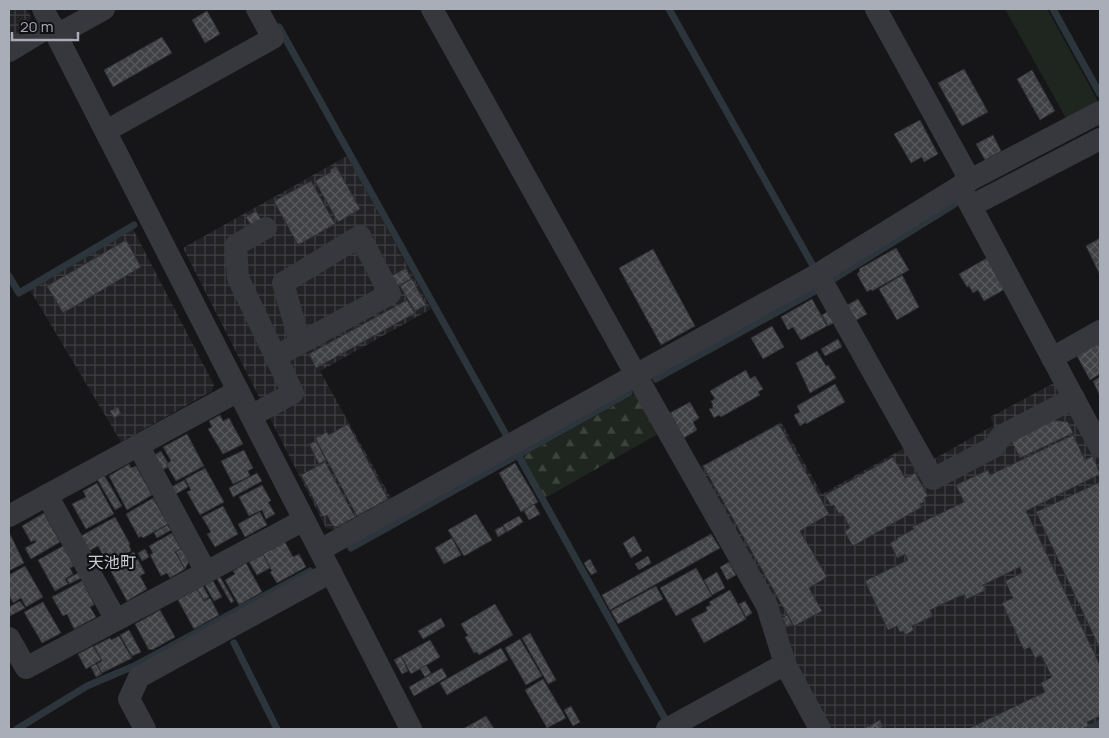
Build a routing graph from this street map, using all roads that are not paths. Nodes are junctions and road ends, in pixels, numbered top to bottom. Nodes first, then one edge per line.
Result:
1 (104, 9) edge
2 (256, 9) edge
3 (432, 9) edge
4 (876, 9) edge
5 (51, 23) edge
6 (9, 51) edge
7 (1100, 112) edge
8 (106, 131) junction
9 (1100, 139) edge
10 (965, 183) junction
11 (971, 206) junction
12 (266, 228) dead end
13 (818, 274) junction
14 (1100, 331) edge
15 (300, 343) junction
16 (275, 357) junction
17 (1052, 358) junction
18 (636, 375) junction
19 (238, 391) junction
20 (1074, 398) junction
21 (251, 416) junction
22 (138, 445) junction
23 (1100, 448) edge
24 (47, 495) junction
25 (9, 516) edge
26 (304, 520) junction
27 (320, 550) junction
28 (206, 572) junction
29 (331, 572) junction
30 (116, 620) junction
31 (9, 638) edge
32 (785, 664) junction
33 (145, 729) edge
34 (411, 729) edge
35 (667, 729) edge
36 (820, 729) edge

1 - 5 street
2 - 8 street
3 - 18 street
4 - 10 street
5 - 6 street
5 - 8 street
7 - 10 street
8 - 19 street
9 - 11 street
10 - 11 street
10 - 13 street
11 - 17 street
12 - 16 street
13 - 18 street
13 - 20 street
14 - 17 street
15 - 15 street
15 - 16 street
16 - 21 street
17 - 20 street
18 - 27 street
18 - 32 street
19 - 21 street
19 - 22 street
20 - 23 street
21 - 26 street
22 - 24 street
22 - 28 street
24 - 25 street
24 - 30 street
26 - 27 street
26 - 28 street
27 - 29 street
28 - 30 street
29 - 33 street
29 - 34 street
30 - 31 street
32 - 35 street
32 - 36 street

